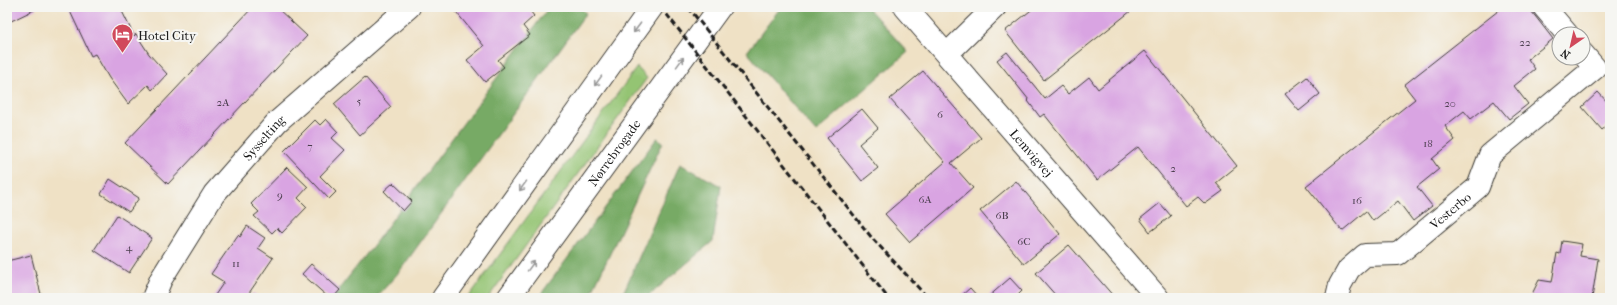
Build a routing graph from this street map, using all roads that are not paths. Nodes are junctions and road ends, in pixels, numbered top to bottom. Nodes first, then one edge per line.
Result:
1 (409, 7) edge
2 (652, 7) edge
3 (720, 7) edge
4 (905, 7) edge
5 (995, 7) edge
6 (1544, 7) edge
7 (1560, 26) edge
8 (947, 54) junction
9 (1591, 63) edge
10 (153, 298) edge
11 (443, 298) edge
12 (508, 298) edge
13 (1158, 298) edge
14 (1338, 298) edge

1 - 10 street, Sysselting
2 -> 11 street
12 -> 3 street, Nørrebrogade
4 - 8 street, Lemvigvej
5 - 8 street
6 - 7 street
8 - 13 street, Lemvigvej
9 - 14 street, Vesterbo

